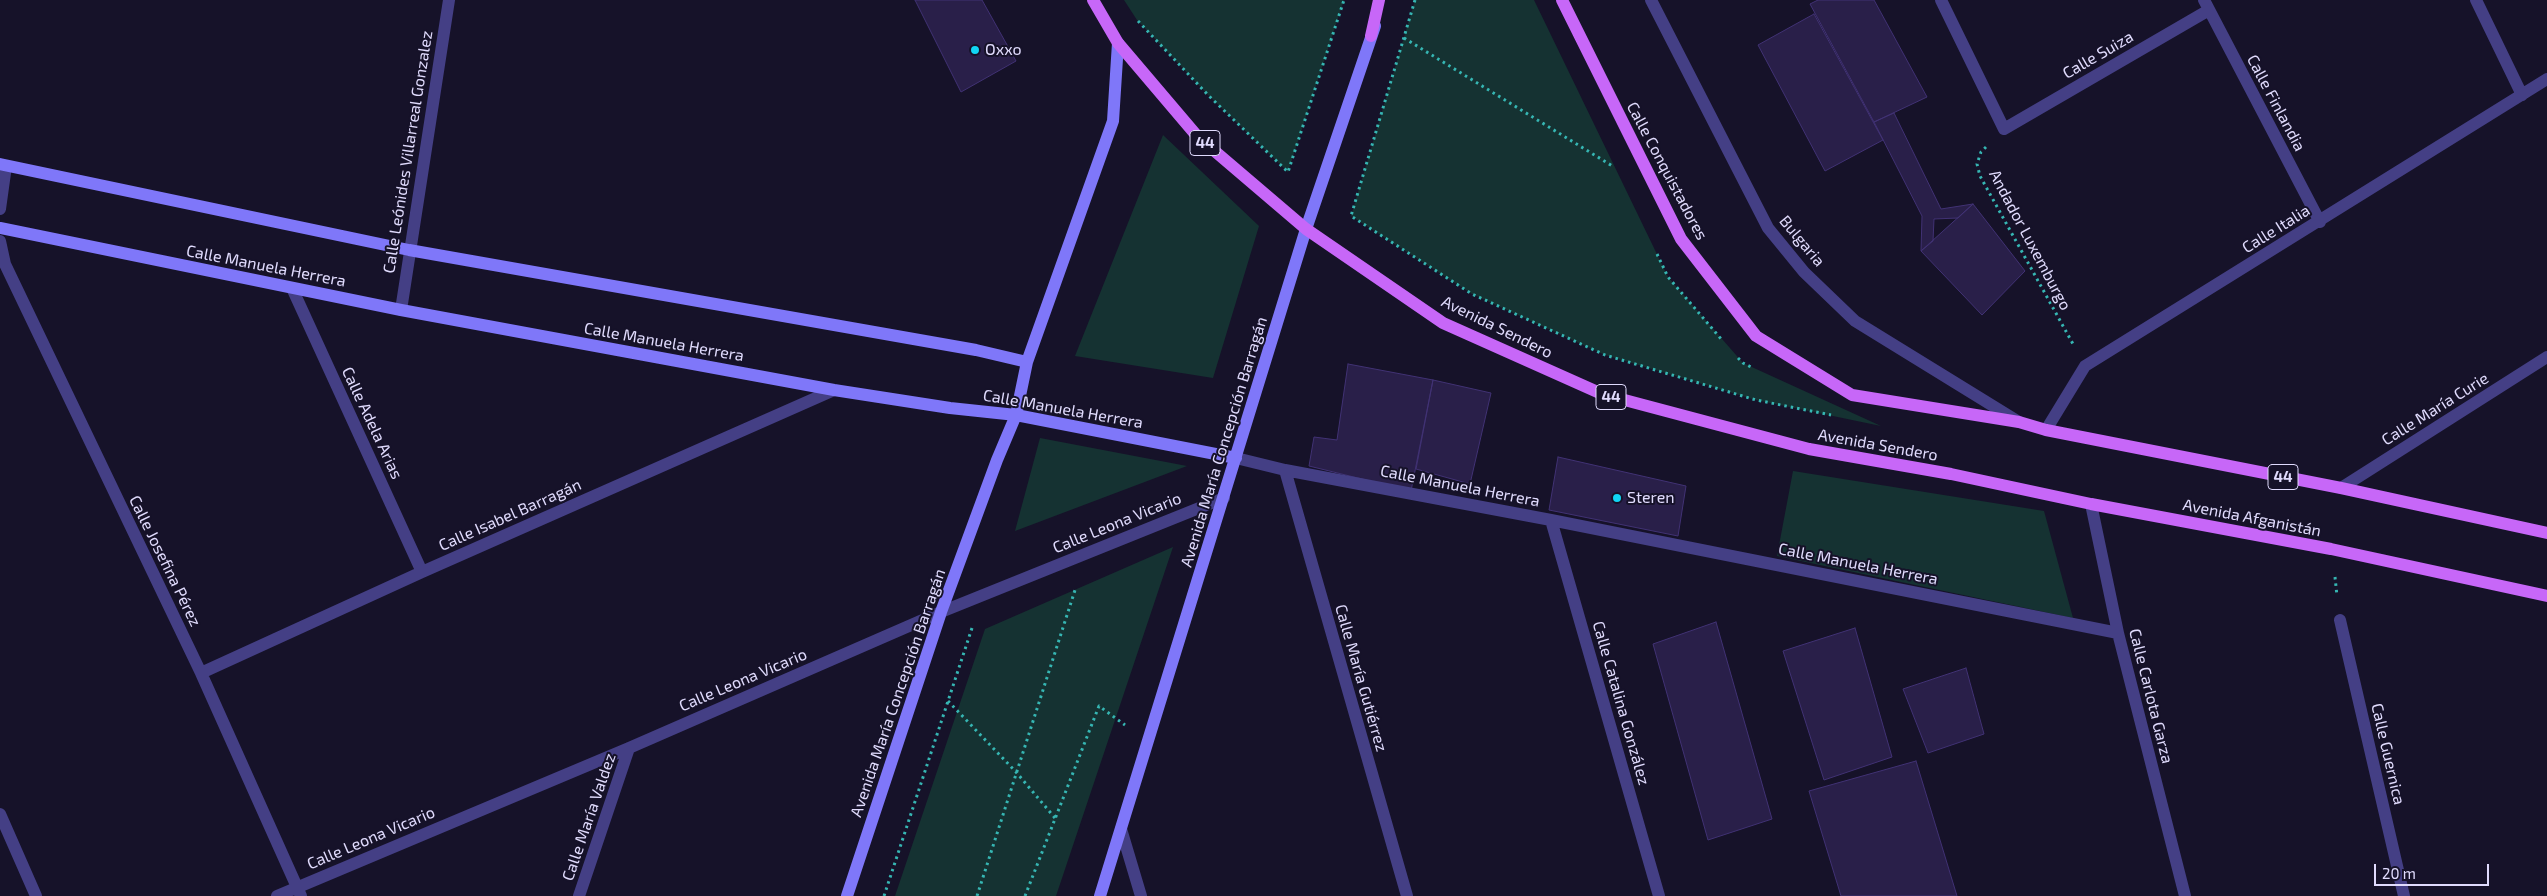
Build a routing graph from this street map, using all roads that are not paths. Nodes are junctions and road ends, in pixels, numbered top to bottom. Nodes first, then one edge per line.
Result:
1 (449, 0) edge
2 (1093, 0) edge
3 (1379, 0) edge
4 (1383, 0) edge
5 (1562, 0) edge
6 (1651, 0) edge
7 (1941, 0) edge
8 (2476, 0) edge
9 (2207, 5) edge
10 (1371, 36) junction
11 (1118, 43) junction
12 (2547, 79) edge
13 (2522, 95) junction
14 (3, 165) edge
15 (0, 209) edge
16 (2320, 222) junction
17 (0, 228) edge
18 (1306, 229) junction
19 (0, 241) edge
20 (409, 250) junction
21 (2, 265) edge
22 (292, 288) junction
23 (401, 310) junction
24 (2547, 357) edge
25 (1027, 362) junction
26 (834, 390) junction
27 (1016, 415) junction
28 (2019, 422) junction
29 (2046, 430) junction
30 (1236, 458) junction
31 (1285, 470) junction
32 (1951, 474) joint
33 (2341, 488) junction
34 (1224, 498) junction
35 (2091, 504) junction
36 (1551, 520) junction
37 (2547, 533) edge
38 (422, 572) junction
39 (2547, 596) edge
40 (941, 612) junction
41 (2340, 620) road end
42 (2118, 633) junction
43 (201, 674) junction
44 (629, 748) junction
45 (0, 814) edge
46 (1121, 829) junction
47 (299, 891) edge
48 (36, 896) edge
49 (277, 896) edge
50 (579, 896) edge
51 (847, 896) edge
52 (1100, 896) edge
53 (1141, 896) edge
54 (1407, 896) edge
55 (1659, 896) edge
56 (2185, 896) edge
57 (2404, 896) edge

1 - 20 street, Calle Leónides Villarreal Gonzalez
2 - 11 main road, 44
3 - 10 main road
4 - 10 street, Avenida María Concepción Barragán
5 - 28 main road, Calle Conquistadores / 44
6 - 28 street, Bulgaria
7 - 9 street, Calle Suiza
8 - 13 street
9 - 16 street, Calle Finlandia
10 - 18 street, Avenida María Concepción Barragán
11 - 18 main road, Avenida Sendero / 44
11 - 25 street, Avenida María Concepción Barragán
12 - 13 street, Calle Italia
13 - 16 street, Calle Italia
14 - 15 street
14 - 20 street
16 - 29 street, Calle Italia
17 - 22 street, Calle Manuela Herrera
18 - 30 street, Avenida María Concepción Barragán
18 - 32 main road, Avenida Sendero / 44
19 - 21 street, Calle Josefina Pérez
20 - 23 street, Calle Leónides Villarreal Gonzalez
20 - 25 street
21 - 43 street, Calle Josefina Pérez
22 - 23 street, Calle Manuela Herrera
22 - 38 street, Calle Adela Arias
23 - 26 street, Calle Manuela Herrera
24 - 33 street, Calle María Curie
25 - 27 street, Avenida María Concepción Barragán
26 - 27 street, Calle Manuela Herrera
26 - 38 street, Calle Isabel Barragán
27 - 30 street, Calle Manuela Herrera
27 - 40 street, Avenida María Concepción Barragán
28 - 29 main road, 44
29 - 33 main road, 44
30 - 31 street, Calle Manuela Herrera
30 - 34 street, Avenida María Concepción Barragán
31 - 36 street, Calle Manuela Herrera
31 - 54 street, Calle María Gutiérrez
32 - 35 main road, Avenida Afganistán / 44
33 - 37 main road, 44
34 - 40 street, Calle Leona Vicario
34 - 46 street, Avenida María Concepción Barragán
35 - 39 main road, Avenida Afganistán / 44
35 - 42 street, Calle Carlota Garza
36 - 42 street, Calle Manuela Herrera
36 - 55 street, Calle Catalina González
38 - 43 street, Calle Isabel Barragán
40 - 44 street, Calle Leona Vicario
40 - 51 street, Avenida María Concepción Barragán
41 - 57 street, Calle Guernica
42 - 56 street, Calle Carlota Garza
43 - 47 street, Calle Josefina Pérez
44 - 47 street, Calle Leona Vicario
44 - 50 street, Calle María Valdez
45 - 48 street
46 - 52 street, Avenida María Concepción Barragán
46 - 53 street
47 - 49 street, Calle Leona Vicario

